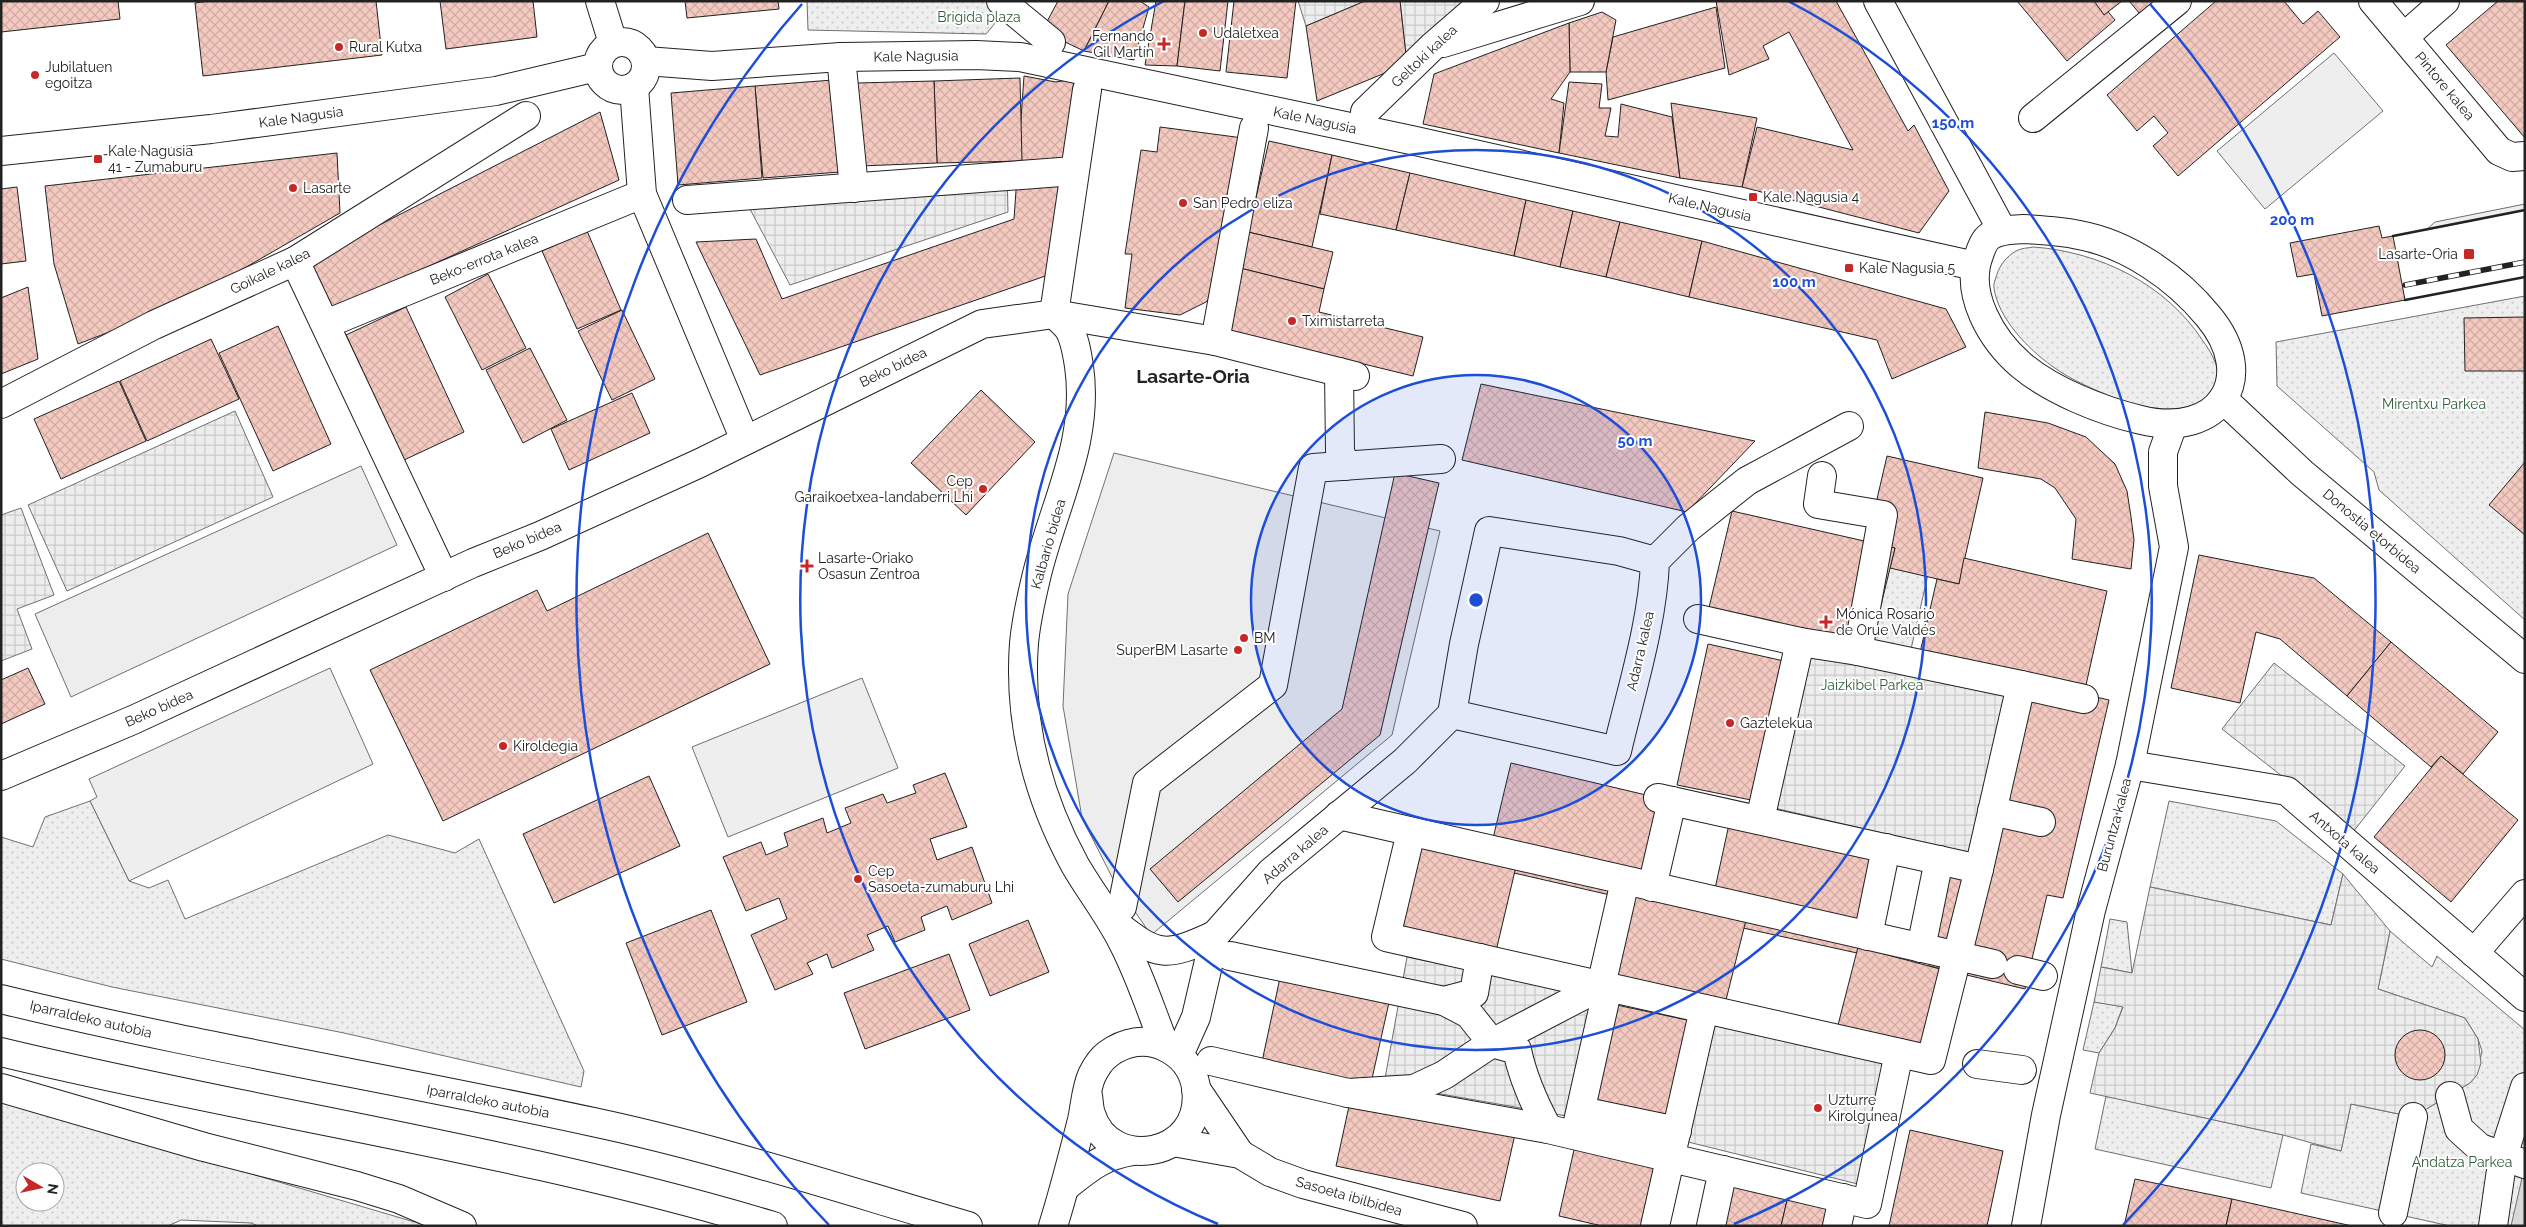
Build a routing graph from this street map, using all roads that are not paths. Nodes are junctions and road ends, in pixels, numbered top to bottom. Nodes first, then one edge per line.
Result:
1 (600, 1) edge
2 (1001, 1) edge
3 (1485, 1) edge
4 (1580, 1) edge
5 (1878, 1) edge
6 (2177, 1) edge
7 (2373, 1) edge
8 (2446, 1) edge
9 (2404, 37) junction
10 (1051, 42) dead end
11 (613, 43) junction
12 (1433, 46) junction
13 (841, 57) junction
14 (646, 61) junction
15 (598, 67) junction
16 (634, 87) junction
17 (1087, 90) dead end
18 (1364, 112) dead end
19 (526, 116) dead end
20 (2033, 118) dead end
21 (1254, 128) dead end
22 (1, 151) edge
23 (2525, 156) edge
24 (1074, 171) junction
25 (854, 188) junction
26 (642, 194) junction
27 (687, 200) dead end
28 (2002, 230) junction
29 (295, 261) junction
30 (1975, 266) junction
31 (1054, 314) junction
32 (326, 324) junction
33 (1215, 341) junction
34 (2223, 399) junction
35 (1, 404) edge
36 (2173, 424) junction
37 (1849, 426) dead end
38 (745, 440) junction
39 (1441, 458) dead end
40 (1345, 466) junction
41 (1822, 476) dead end
42 (1655, 561) junction
43 (444, 576) junction
44 (1698, 619) dead end
45 (1800, 642) junction
46 (1858, 651) junction
47 (2525, 659) edge
48 (2021, 685) junction
49 (2084, 699) dead end
50 (1452, 714) junction
51 (2130, 765) junction
52 (1, 776) edge
53 (1992, 811) junction
54 (1339, 815) junction
55 (1760, 820) junction
56 (2041, 822) dead end
57 (1410, 832) junction
58 (1886, 848) junction
59 (1940, 860) junction
60 (1978, 869) junction
61 (1625, 881) junction
62 (1652, 887) junction
63 (2525, 894) edge
64 (1115, 912) junction
65 (1868, 936) junction
66 (1223, 946) junction
67 (1921, 948) junction
68 (2474, 954) junction
69 (1956, 956) junction
70 (1480, 958) junction
71 (2018, 970) dead end
72 (1141, 982) junction
73 (1605, 986) junction
74 (2525, 997) edge
75 (1, 998) edge
76 (1444, 1001) junction
77 (1704, 1009) junction
78 (1492, 1043) junction
79 (1126, 1044) junction
80 (1172, 1051) junction
81 (1, 1052) edge
82 (1899, 1053) junction
83 (1211, 1061) dead end
84 (1977, 1064) dead end
85 (2022, 1070) dead end
86 (2525, 1087) edge
87 (1, 1088) edge
88 (1196, 1089) junction
89 (1348, 1093) junction
90 (1088, 1096) junction
91 (2450, 1096) dead end
92 (2413, 1117) dead end
93 (1578, 1123) junction
94 (1548, 1129) junction
95 (1677, 1131) junction
96 (1173, 1142) junction
97 (1133, 1151) junction
98 (1240, 1154) junction
99 (1671, 1158) junction
100 (2514, 1160) edge
101 (1723, 1170) junction
102 (1065, 1187) junction
103 (1843, 1198) junction
104 (2392, 1214) dead end
105 (462, 1226) edge
106 (774, 1226) edge
107 (968, 1226) edge
108 (1053, 1226) edge
109 (1463, 1226) edge
110 (1655, 1226) edge
111 (1711, 1226) edge
112 (1837, 1226) edge
113 (2026, 1226) edge
114 (2493, 1226) edge

1 - 11 main road
2 - 10 main road
3 - 12 main road, Geltoki kalea
4 - 12 main road
5 - 28 main road
6 - 20 main road
7 - 9 main road, Pintore kalea
8 - 9 main road
9 - 23 main road, Pintore kalea
11 - 14 main road
11 - 15 main road
12 - 18 main road, Geltoki kalea
13 - 14 main road, Kale Nagusia
13 - 25 main road
13 - 30 main road, Kale Nagusia
14 - 16 main road
15 - 16 main road
15 - 22 main road, Kale Nagusia
16 - 26 main road
17 - 24 main road
19 - 29 main road, Goikale kalea
21 - 33 main road
24 - 25 main road
24 - 31 main road
25 - 27 main road
26 - 32 main road, Beko-errota kalea
26 - 38 main road
28 - 30 main road
28 - 34 main road
29 - 32 main road
29 - 35 main road, Goikale kalea
30 - 36 main road
31 - 33 main road, Beko bidea
31 - 38 main road, Beko bidea
31 - 64 main road, Kalbario bidea
32 - 43 main road
33 - 40 main road, Beko bidea
34 - 36 main road
34 - 47 main road, Donostia etorbidea
36 - 51 main road, Buruntza kalea
37 - 42 main road
38 - 43 main road, Beko bidea
39 - 40 main road
40 - 64 main road
41 - 46 main road
42 - 50 main road
42 - 50 main road, Adarra kalea
43 - 52 main road, Beko bidea
44 - 45 main road
45 - 46 main road
45 - 55 main road
46 - 48 main road
48 - 49 main road
48 - 53 main road
50 - 54 main road, Adarra kalea
51 - 68 main road, Antxota kalea
51 - 113 main road, Buruntza kalea
53 - 56 main road
53 - 60 main road
54 - 57 main road
54 - 66 main road, Adarra kalea
55 - 58 main road
55 - 62 main road
57 - 61 main road
57 - 70 main road
58 - 59 main road
58 - 65 main road
59 - 60 main road
59 - 67 main road
60 - 69 main road
61 - 62 main road
61 - 73 main road
62 - 65 main road
63 - 68 main road
64 - 66 main road
64 - 72 main road, Kalbario bidea
65 - 67 main road
66 - 76 main road
66 - 80 main road, Adarra kalea
67 - 69 main road
68 - 74 main road, Antxota kalea
69 - 71 main road
69 - 82 main road
70 - 73 main road
70 - 76 main road
72 - 79 main road
72 - 80 main road, Kalbario bidea
73 - 77 main road
73 - 78 main road
73 - 93 main road
75 - 107 main road, Iparraldeko autobia
76 - 78 main road
77 - 82 main road
77 - 95 main road
78 - 89 main road
78 - 94 main road
79 - 80 main road
79 - 90 main road
80 - 88 main road
81 - 106 main road
82 - 103 main road
83 - 89 main road
84 - 85 main road
86 - 100 main road
87 - 105 main road
88 - 96 main road
88 - 98 main road, Sasoeta ibilbidea
89 - 94 main road
90 - 97 main road
90 - 102 main road
91 - 100 main road
92 - 104 main road
93 - 94 main road
93 - 95 main road
93 - 99 main road
95 - 99 main road
96 - 97 main road
96 - 98 main road, Sasoeta ibilbidea
97 - 102 main road
98 - 109 main road, Sasoeta ibilbidea
99 - 101 main road
99 - 110 main road
100 - 114 main road
101 - 103 main road
101 - 111 main road
102 - 108 main road
103 - 112 main road

